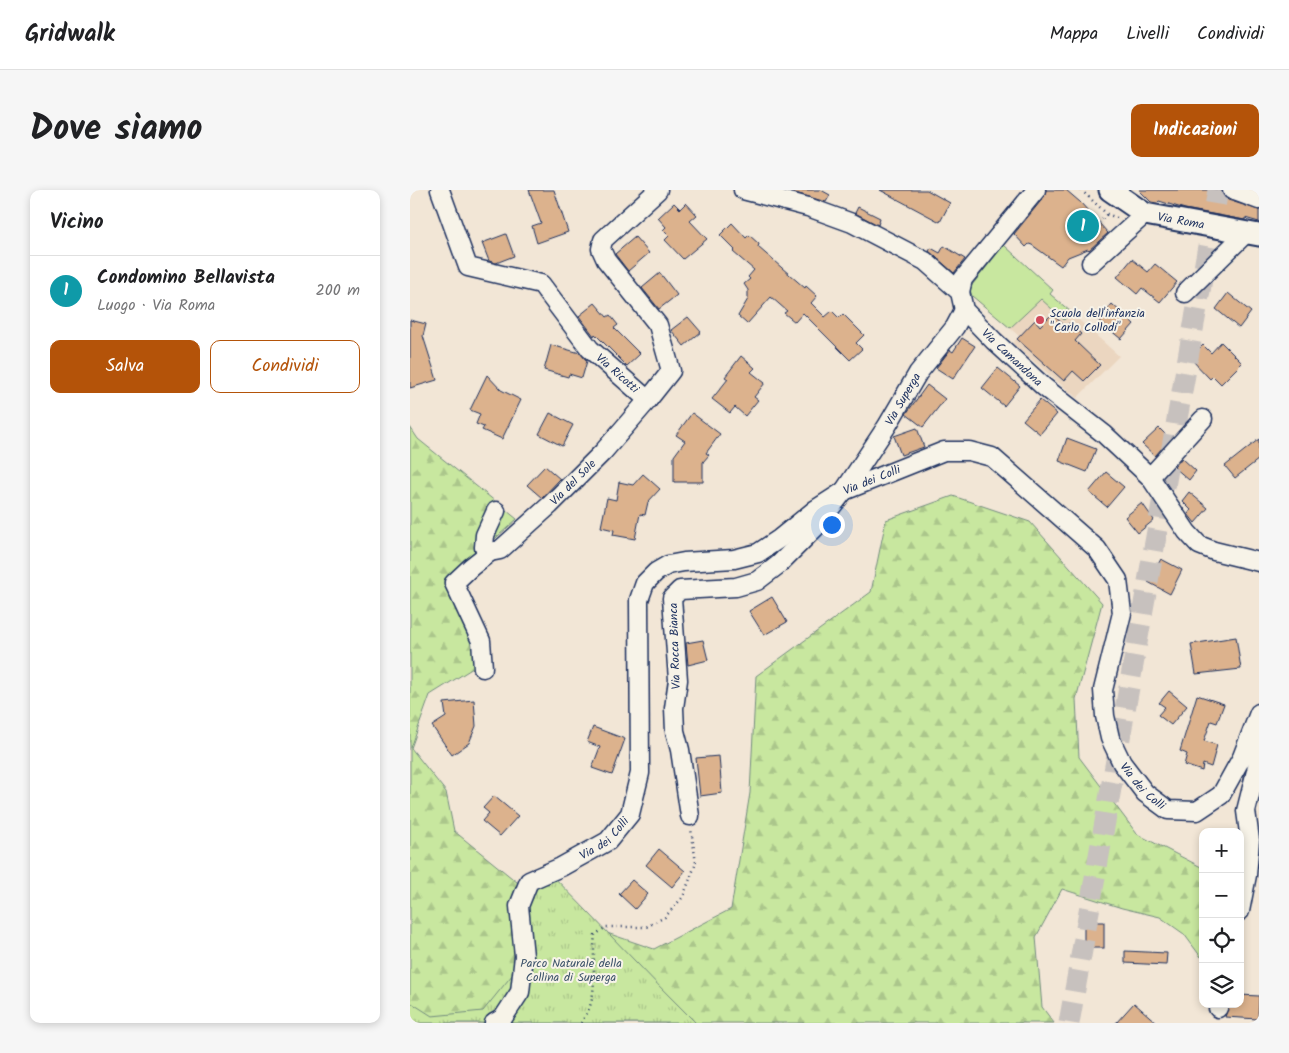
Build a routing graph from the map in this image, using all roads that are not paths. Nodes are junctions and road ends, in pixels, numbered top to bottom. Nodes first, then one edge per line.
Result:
1 (440, 190) edge
2 (658, 190) edge
3 (743, 190) edge
4 (1036, 190) edge
5 (1110, 190) edge
6 (1232, 190) edge
7 (1259, 200) edge
8 (1138, 219) junction
9 (1253, 234) edge
10 (1091, 263) dead end
11 (960, 292) junction
12 (1186, 293) dead end
13 (964, 310) junction
14 (648, 400) junction
15 (1203, 419) dead end
16 (1150, 477) junction
17 (844, 491) junction
18 (496, 511) dead end
19 (490, 552) junction
20 (1259, 562) edge
21 (484, 668) dead end
22 (1259, 718) edge
23 (1259, 739) edge
24 (690, 816) road end
25 (1244, 890) edge
26 (494, 1023) edge

1 - 14 street, Via Ricotti
2 - 14 street, Via Ricotti
3 - 11 street
4 - 11 street
5 - 8 main road, Via Roma
6 - 7 street
8 - 9 main road, Via Roma
8 - 10 street
9 - 12 street
11 - 13 street
13 - 16 street, Via Camandona
13 - 17 street, Via Superga
14 - 19 street, Via del Sole
15 - 16 street
16 - 20 street, Via Camandona
17 - 22 street, Via dei Colli
17 - 24 street, Via Rocca Bianca
17 - 26 street, Via dei Colli
18 - 19 street
19 - 21 street, Via del Sole
23 - 25 street

